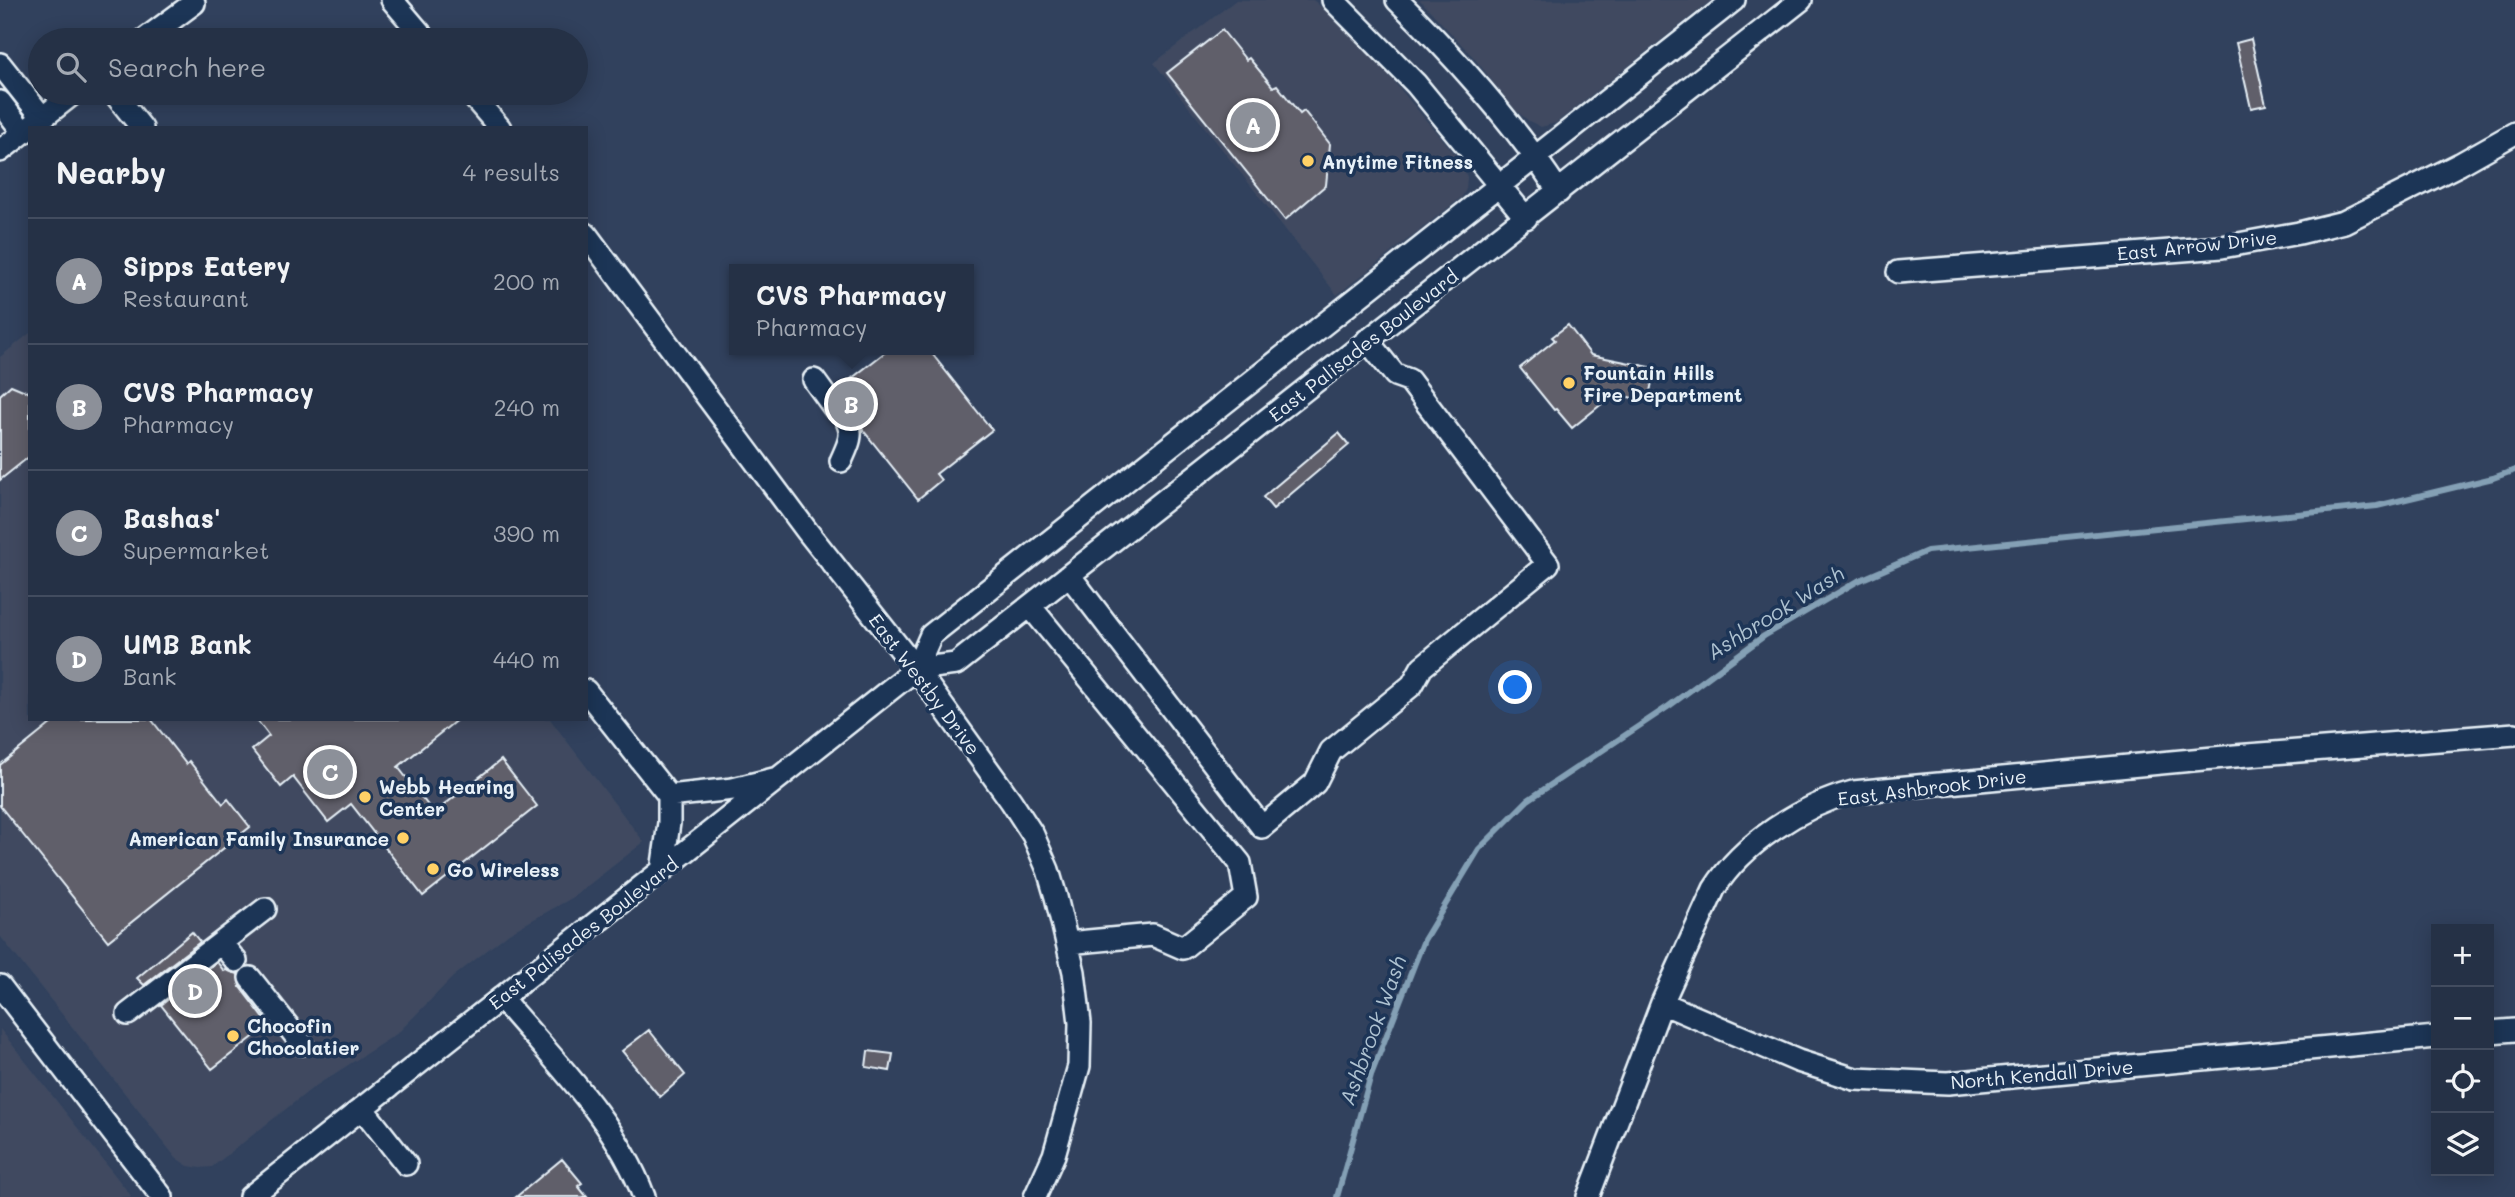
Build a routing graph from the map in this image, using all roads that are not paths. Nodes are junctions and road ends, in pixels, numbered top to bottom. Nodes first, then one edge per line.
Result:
1 (392, 0) edge
2 (1333, 0) edge
3 (1397, 0) edge
4 (1734, 0) edge
5 (1801, 0) edge
6 (194, 3) dead end
7 (160, 28) edge
8 (416, 28) edge
9 (0, 64) edge
10 (28, 99) edge
11 (0, 102) edge
12 (32, 105) edge
13 (58, 105) edge
14 (124, 105) edge
15 (480, 105) edge
16 (42, 117) junction
17 (31, 126) edge
18 (140, 126) edge
19 (498, 126) edge
20 (28, 128) edge
21 (23, 132) junction
22 (2515, 133) edge
23 (0, 150) edge
24 (1535, 156) junction
25 (1501, 186) junction
26 (1559, 192) junction
27 (1526, 218) junction
28 (588, 237) edge
29 (1898, 272) dead end
30 (1367, 340) junction
31 (814, 380) dead end
32 (841, 461) dead end
33 (1069, 575) junction
34 (1030, 606) junction
35 (916, 669) junction
36 (588, 694) edge
37 (2515, 734) edge
38 (779, 778) junction
39 (669, 796) junction
40 (662, 871) junction
41 (265, 909) dead end
42 (221, 943) junction
43 (1067, 943) junction
44 (236, 961) dead end
45 (250, 978) dead end
46 (0, 986) edge
47 (500, 998) junction
48 (1662, 1003) junction
49 (128, 1014) dead end
50 (2515, 1030) edge
51 (2494, 1032) edge
52 (2431, 1037) edge
53 (302, 1044) dead end
54 (362, 1108) junction
55 (406, 1164) dead end
56 (162, 1197) edge
57 (250, 1197) edge
58 (644, 1197) edge
59 (1035, 1197) edge
60 (1588, 1197) edge

1 - 8 street
2 - 25 street
3 - 24 street
4 - 24 street, East Palisades Boulevard
5 - 26 street, East Palisades Boulevard
6 - 7 street
9 - 10 street
11 - 21 street
12 - 16 street
13 - 16 street
14 - 18 street
15 - 19 street
16 - 17 street
20 - 21 street
21 - 23 street
22 - 29 street, East Arrow Drive
24 - 25 street, East Palisades Boulevard
24 - 26 street
25 - 27 street
25 - 35 street, East Palisades Boulevard
26 - 27 street, East Palisades Boulevard
27 - 30 street, East Palisades Boulevard
28 - 35 street, East Westby Drive
30 - 33 street, East Palisades Boulevard
30 - 33 street
31 - 32 street
33 - 34 street, East Palisades Boulevard
34 - 35 street, East Palisades Boulevard
34 - 43 street
35 - 38 street, East Palisades Boulevard
35 - 43 street, East Westby Drive
36 - 39 street
37 - 48 street, East Ashbrook Drive
38 - 39 street
38 - 40 street, East Palisades Boulevard
39 - 40 street
40 - 47 street, East Palisades Boulevard
41 - 42 street
42 - 44 street
42 - 49 street
43 - 59 street, East Westby Drive
45 - 53 street
46 - 56 street
47 - 54 street, East Palisades Boulevard
47 - 58 street
48 - 52 street, North Kendall Drive
48 - 60 street, East Ashbrook Drive
50 - 51 street
54 - 55 street
54 - 57 street, East Palisades Boulevard

